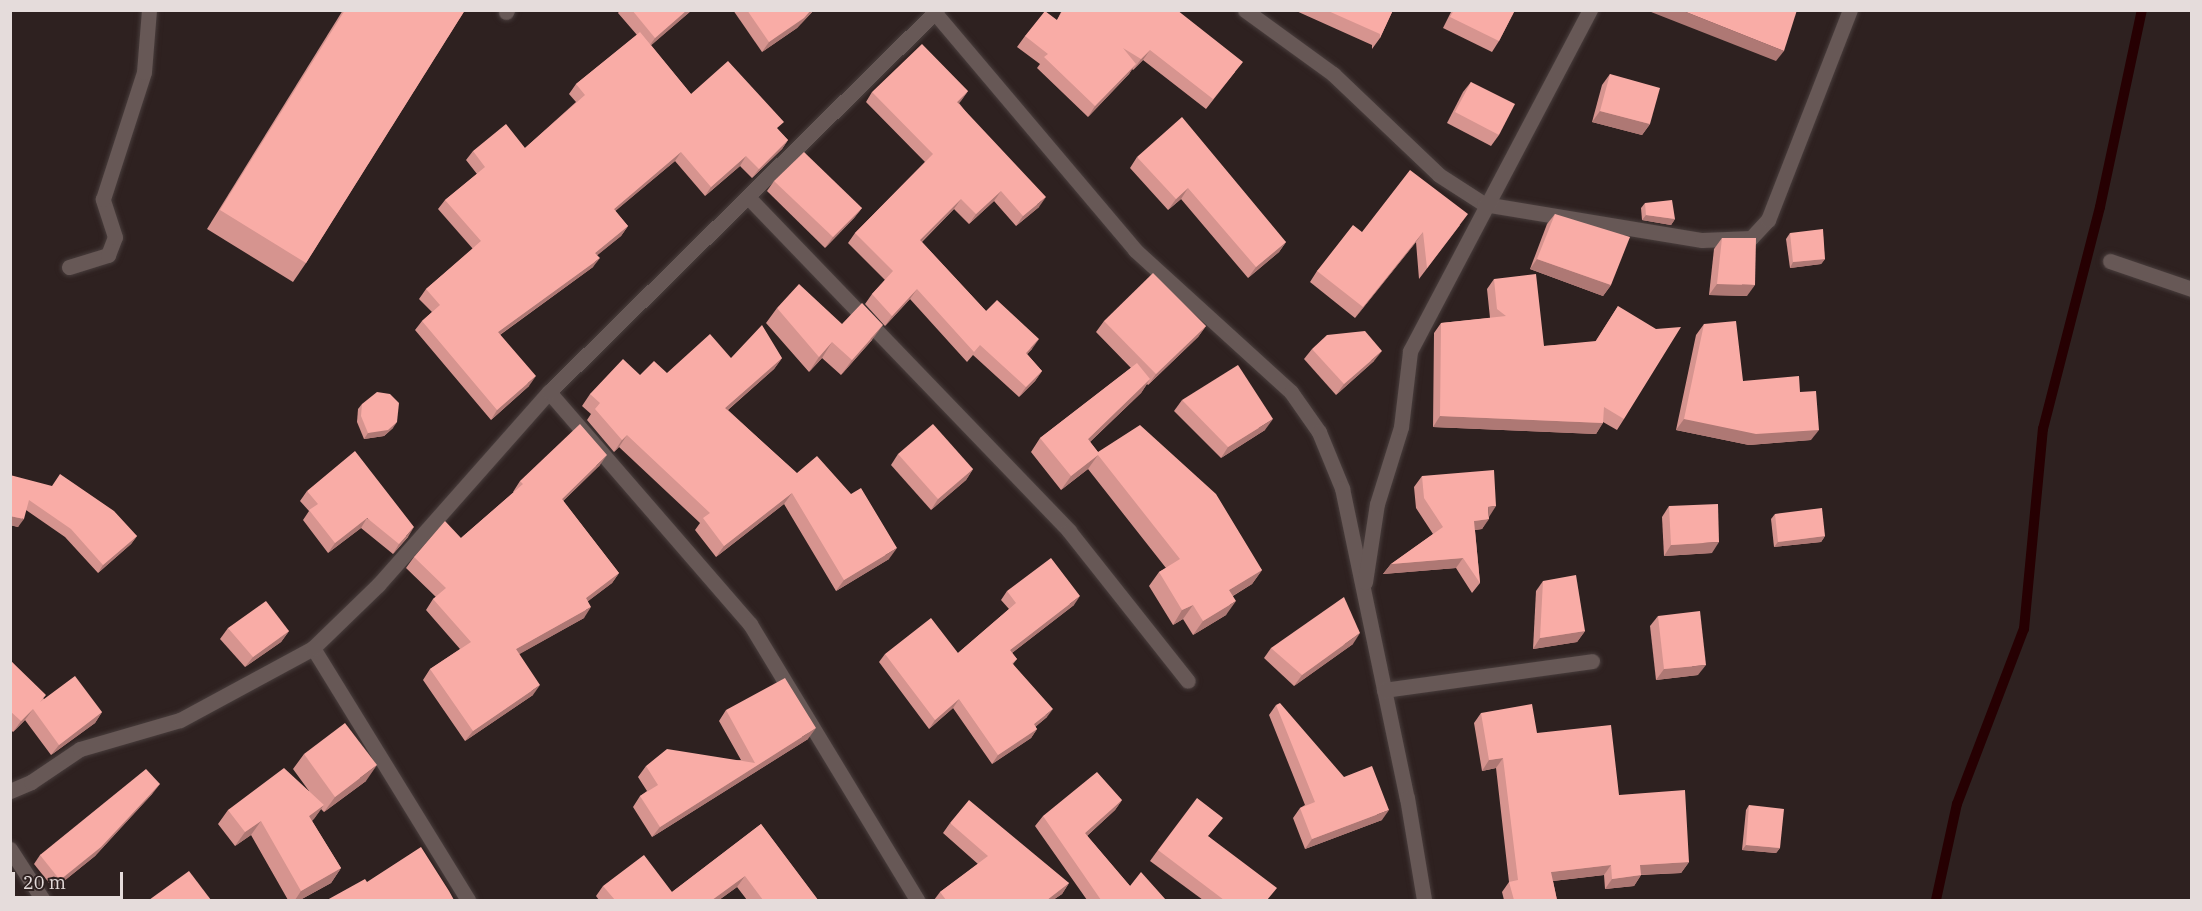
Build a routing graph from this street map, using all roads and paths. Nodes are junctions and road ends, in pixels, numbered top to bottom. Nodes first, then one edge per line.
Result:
1 (149, 10) edge
2 (1245, 10) edge
3 (1590, 10) edge
4 (1850, 10) edge
5 (936, 12) edge
6 (748, 197) junction
7 (1484, 204) junction
8 (2110, 261) dead end
9 (69, 267) dead end
10 (2192, 289) edge
11 (549, 392) junction
12 (1364, 591) junction
13 (313, 648) junction
14 (1592, 661) dead end
15 (1188, 681) dead end
16 (1384, 690) junction
17 (10, 791) edge
18 (10, 849) edge
19 (43, 900) edge
20 (468, 900) edge
21 (917, 900) edge
22 (1424, 900) edge

1 - 9 street
2 - 7 street
3 - 7 street
4 - 7 street
5 - 6 street
5 - 12 street
6 - 11 street
6 - 15 street
7 - 12 street
8 - 10 street
11 - 13 street
11 - 21 street
12 - 16 street
13 - 17 street
13 - 20 street
14 - 16 street
16 - 22 street
18 - 19 street

